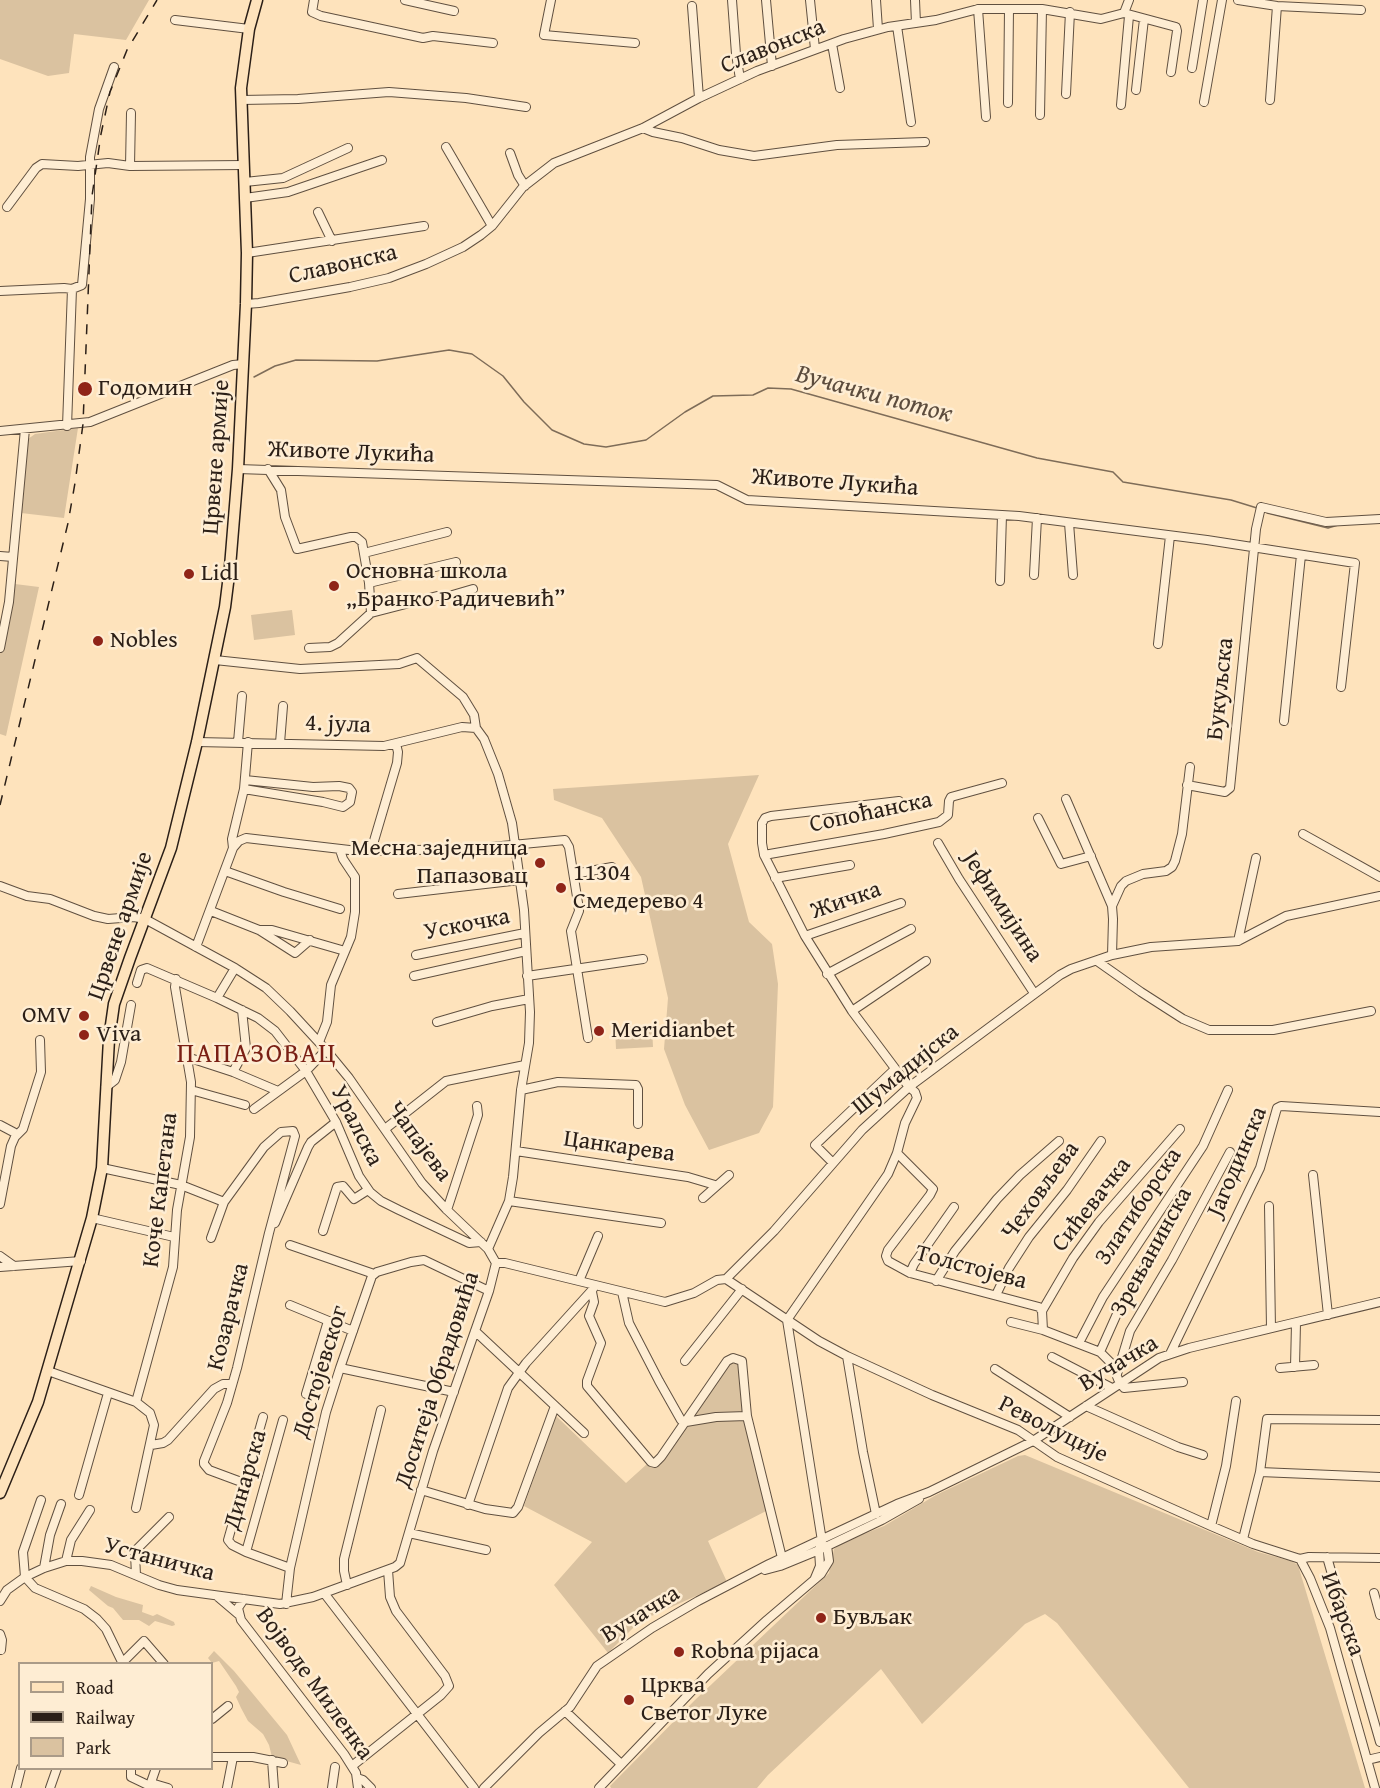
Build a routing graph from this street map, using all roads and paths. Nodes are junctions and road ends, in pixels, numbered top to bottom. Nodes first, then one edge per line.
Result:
1 (257, 0) edge
2 (314, 0) edge
3 (405, 0) edge
4 (551, 0) edge
5 (732, 0) edge
6 (766, 0) edge
7 (810, 0) edge
8 (876, 0) edge
9 (915, 0) edge
10 (1129, 0) edge
11 (1203, 0) edge
12 (1222, 0) edge
13 (1238, 0) edge
14 (692, 6) dead end
15 (1278, 6) junction
16 (978, 9) junction
17 (1009, 9) junction
18 (1042, 9) junction
19 (1361, 10) dead end
20 (454, 11) dead end
21 (1070, 12) junction
22 (1127, 15) junction
23 (1144, 19) junction
24 (175, 20) dead end
25 (916, 23) junction
26 (897, 26) junction
27 (249, 29) junction
28 (878, 29) junction
29 (493, 43) dead end
30 (635, 43) dead end
31 (832, 44) junction
32 (815, 49) junction
33 (772, 66) junction
34 (114, 67) dead end
35 (1192, 68) dead end
36 (1171, 72) dead end
37 (740, 79) junction
38 (840, 88) dead end
39 (1136, 90) dead end
40 (1066, 94) dead end
41 (699, 98) junction
42 (241, 100) junction
43 (1270, 100) dead end
44 (1204, 102) dead end
45 (1008, 103) dead end
46 (1121, 105) dead end
47 (526, 107) dead end
48 (131, 113) dead end
49 (1040, 115) dead end
50 (986, 117) dead end
51 (911, 122) dead end
52 (643, 128) junction
53 (925, 142) dead end
54 (446, 147) dead end
55 (348, 148) dead end
56 (510, 153) dead end
57 (382, 160) dead end
58 (90, 165) junction
59 (244, 165) junction
60 (130, 166) junction
61 (245, 182) junction
62 (525, 186) junction
63 (245, 198) junction
64 (7, 207) dead end
65 (318, 212) dead end
66 (424, 226) dead end
67 (492, 226) junction
68 (332, 241) junction
69 (247, 253) junction
70 (72, 289) junction
71 (0, 291) edge
72 (246, 304) junction
73 (244, 364) junction
74 (67, 426) junction
75 (26, 429) junction
76 (0, 432) edge
77 (238, 469) junction
78 (268, 469) junction
79 (1002, 515) junction
80 (1037, 518) junction
81 (1380, 519) edge
82 (1069, 523) junction
83 (447, 532) dead end
84 (1170, 536) junction
85 (1254, 548) junction
86 (364, 553) junction
87 (1301, 555) junction
88 (0, 556) edge
89 (13, 557) junction
90 (456, 562) dead end
91 (1034, 575) dead end
92 (1073, 575) dead end
93 (1000, 581) dead end
94 (369, 583) junction
95 (473, 590) dead end
96 (371, 613) junction
97 (1158, 644) dead end
98 (0, 648) edge
99 (309, 648) dead end
100 (214, 660) junction
101 (1341, 687) dead end
102 (242, 696) dead end
103 (283, 706) dead end
104 (1284, 721) dead end
105 (476, 728) junction
106 (197, 742) junction
107 (238, 742) junction
108 (248, 742) junction
109 (280, 742) junction
110 (396, 744) junction
111 (1190, 767) dead end
112 (1002, 783) dead end
113 (245, 785) junction
114 (1187, 785) junction
115 (1066, 799) dead end
116 (899, 801) dead end
117 (1038, 818) dead end
118 (233, 832) junction
119 (1303, 834) dead end
120 (241, 840) junction
121 (938, 843) dead end
122 (516, 844) junction
123 (233, 848) junction
124 (340, 850) junction
125 (371, 851) junction
126 (764, 855) junction
127 (1091, 856) junction
128 (1256, 858) dead end
129 (850, 865) dead end
130 (612, 867) dead end
131 (225, 872) junction
132 (574, 874) junction
133 (1380, 877) edge
134 (775, 878) junction
135 (520, 880) junction
136 (0, 886) edge
137 (398, 894) dead end
138 (1380, 896) edge
139 (901, 903) dead end
140 (1112, 906) junction
141 (340, 909) dead end
142 (211, 911) junction
143 (145, 919) junction
144 (911, 929) dead end
145 (259, 930) junction
146 (525, 933) junction
147 (805, 936) junction
148 (310, 940) junction
149 (1238, 941) junction
150 (196, 947) junction
151 (345, 951) junction
152 (526, 951) junction
153 (416, 954) dead end
154 (1112, 955) junction
155 (643, 959) dead end
156 (926, 961) dead end
157 (1097, 961) junction
158 (235, 968) junction
159 (577, 970) junction
160 (827, 974) junction
161 (414, 976) dead end
162 (528, 976) junction
163 (176, 979) junction
164 (137, 983) dead end
165 (1034, 993) junction
166 (217, 998) junction
167 (529, 999) junction
168 (130, 1005) dead end
169 (242, 1010) junction
170 (852, 1011) junction
171 (1371, 1011) dead end
172 (437, 1022) dead end
173 (588, 1038) dead end
174 (40, 1040) dead end
175 (319, 1042) junction
176 (326, 1050) junction
177 (187, 1057) junction
178 (525, 1065) junction
179 (895, 1069) junction
180 (306, 1071) junction
181 (233, 1072) junction
182 (106, 1087) junction
183 (909, 1087) junction
184 (191, 1090) junction
185 (521, 1090) junction
186 (1228, 1090) dead end
187 (278, 1091) junction
188 (245, 1105) dead end
189 (477, 1106) dead end
190 (254, 1109) dead end
191 (1380, 1112) edge
192 (336, 1122) junction
193 (638, 1124) dead end
194 (0, 1125) edge
195 (1179, 1128) dead end
196 (385, 1129) junction
197 (17, 1134) junction
198 (1101, 1141) dead end
199 (1059, 1142) dead end
200 (516, 1151) junction
201 (1230, 1152) dead end
202 (897, 1153) junction
203 (833, 1163) junction
204 (102, 1168) junction
205 (3, 1175) edge
206 (729, 1175) dead end
207 (1313, 1175) dead end
208 (181, 1185) junction
209 (715, 1185) junction
210 (368, 1190) junction
211 (703, 1198) dead end
212 (508, 1201) junction
213 (224, 1202) junction
214 (0, 1204) edge
215 (1269, 1206) dead end
216 (954, 1208) dead end
217 (447, 1210) junction
218 (92, 1218) junction
219 (661, 1223) dead end
220 (1170, 1224) dead end
221 (324, 1231) dead end
222 (269, 1233) junction
223 (598, 1236) dead end
224 (174, 1237) junction
225 (211, 1238) dead end
226 (481, 1242) junction
227 (290, 1245) dead end
228 (488, 1249) junction
229 (0, 1256) edge
230 (81, 1261) junction
231 (496, 1263) junction
232 (14, 1266) junction
233 (0, 1267) edge
234 (910, 1273) junction
235 (374, 1274) junction
236 (726, 1279) junction
237 (579, 1281) junction
238 (936, 1281) junction
239 (593, 1288) junction
240 (742, 1289) junction
241 (489, 1291) junction
242 (622, 1292) junction
243 (996, 1295) junction
244 (1380, 1302) edge
245 (290, 1305) dead end
246 (1042, 1311) junction
247 (1328, 1315) junction
248 (788, 1320) junction
249 (328, 1321) junction
250 (1011, 1322) dead end
251 (1296, 1323) junction
252 (1271, 1328) junction
253 (1043, 1330) junction
254 (353, 1331) junction
255 (475, 1331) junction
256 (1079, 1343) junction
257 (1100, 1352) junction
258 (1170, 1354) junction
259 (846, 1356) junction
260 (1052, 1357) dead end
261 (685, 1361) dead end
262 (1314, 1365) dead end
263 (1295, 1367) junction
264 (340, 1368) junction
265 (1280, 1368) dead end
266 (995, 1369) dead end
267 (48, 1371) junction
268 (520, 1372) junction
269 (1119, 1378) junction
270 (1183, 1382) dead end
271 (232, 1384) junction
272 (1112, 1388) junction
273 (454, 1392) junction
274 (108, 1393) junction
275 (306, 1394) dead end
276 (1236, 1401) dead end
277 (136, 1402) junction
278 (555, 1406) junction
279 (1086, 1406) junction
280 (381, 1410) dead end
281 (747, 1416) junction
282 (263, 1417) dead end
283 (1070, 1417) junction
284 (283, 1419) dead end
285 (1380, 1420) edge
286 (686, 1422) junction
287 (584, 1433) dead end
288 (1033, 1441) junction
289 (151, 1445) junction
290 (1203, 1455) dead end
291 (1260, 1472) junction
292 (1380, 1476) edge
293 (244, 1483) junction
294 (421, 1490) junction
295 (929, 1492) junction
296 (0, 1493) edge
297 (79, 1495) dead end
298 (41, 1500) dead end
299 (62, 1504) dead end
300 (468, 1505) junction
301 (136, 1508) dead end
302 (90, 1510) dead end
303 (876, 1514) junction
304 (169, 1517) dead end
305 (1211, 1527) junction
306 (409, 1533) junction
307 (1243, 1539) junction
308 (823, 1545) junction
309 (486, 1550) dead end
310 (246, 1552) junction
311 (1327, 1557) junction
312 (782, 1558) junction
313 (1380, 1558) edge
314 (1299, 1559) junction
315 (66, 1561) junction
316 (44, 1568) junction
317 (290, 1568) junction
318 (388, 1570) junction
319 (755, 1572) junction
320 (136, 1575) junction
321 (25, 1577) junction
322 (347, 1585) junction
323 (324, 1593) junction
324 (1374, 1593) dead end
325 (218, 1597) junction
326 (244, 1599) junction
327 (0, 1601) edge
328 (286, 1604) junction
329 (238, 1614) junction
330 (1380, 1616) edge
331 (0, 1634) edge
332 (1, 1650) edge
333 (122, 1662) edge
334 (124, 1662) edge
335 (162, 1662) edge
336 (228, 1706) dead end
337 (565, 1711) junction
338 (417, 1714) junction
339 (213, 1718) edge
340 (1380, 1742) edge
341 (213, 1757) edge
342 (233, 1757) junction
343 (1380, 1757) edge
344 (272, 1760) junction
345 (1367, 1760) junction
346 (283, 1763) dead end
347 (621, 1764) junction
348 (352, 1766) junction
349 (335, 1767) dead end
350 (20, 1770) edge
351 (56, 1770) edge
352 (131, 1770) edge
353 (155, 1770) edge
354 (357, 1778) junction
355 (150, 1786) edge
356 (16, 1788) edge
357 (50, 1788) edge
358 (168, 1788) edge
359 (227, 1788) edge
360 (274, 1788) edge
361 (332, 1788) edge
362 (358, 1788) edge
363 (371, 1788) edge
364 (474, 1788) edge
365 (484, 1788) edge
366 (599, 1788) edge
367 (1375, 1788) edge

1 - 27 main road, Црвене армије
2 - 29 street
3 - 20 street
4 - 30 street
5 - 37 street
6 - 33 street
7 - 32 street
8 - 28 street
9 - 25 street
10 - 22 street
11 - 35 street
12 - 44 street
13 - 15 street
14 - 41 street
15 - 19 street
15 - 43 street
16 - 17 street, Славонска
16 - 25 street, Славонска
16 - 50 street
17 - 18 street, Славонска
17 - 45 street
18 - 21 street, Славонска
18 - 49 street
21 - 22 street, Славонска
21 - 40 street
22 - 23 street, Славонска
22 - 46 street
23 - 36 street, Славонска
23 - 39 street
24 - 27 street
25 - 26 street, Славонска
26 - 28 street, Славонска
26 - 51 street
27 - 42 main road, Црвене армије
28 - 31 street, Славонска
31 - 32 street, Славонска
31 - 38 street
32 - 33 street, Славонска
33 - 37 street, Славонска
34 - 58 street
37 - 41 street, Славонска
41 - 52 street, Славонска
42 - 47 street
42 - 59 main road, Црвене армије
48 - 60 street
52 - 53 street
52 - 62 street, Славонска
54 - 67 street
55 - 61 street
56 - 62 street
57 - 63 street
58 - 60 street
58 - 64 street
58 - 70 street
59 - 60 street
59 - 61 main road, Црвене армије
61 - 63 main road, Црвене армије
62 - 67 street, Славонска
63 - 69 main road, Црвене армије
65 - 68 street
66 - 68 street
67 - 72 street, Славонска
68 - 69 street
69 - 72 main road, Црвене армије
70 - 71 street
70 - 74 street
72 - 73 main road, Црвене армије
73 - 74 street
73 - 77 main road, Црвене армије
74 - 75 street
75 - 76 street
75 - 89 street
77 - 78 street, Животе Лукића
77 - 100 main road, Црвене армије
78 - 79 street, Животе Лукића
78 - 86 street
79 - 80 street, Животе Лукића
79 - 93 street
80 - 82 street, Животе Лукића
80 - 91 street
81 - 85 street
82 - 84 street, Животе Лукића
82 - 92 street
83 - 86 street
84 - 85 street, Животе Лукића
84 - 97 street
85 - 87 street, Животе Лукића
85 - 114 street, Букуљска
86 - 94 street
87 - 101 street, Животе Лукића
87 - 104 street
88 - 89 street
89 - 98 street
90 - 94 street
94 - 96 street
95 - 96 street
96 - 99 street
100 - 105 street, Доситеја Обрадовића
100 - 106 main road, Црвене армије
102 - 107 street
103 - 109 street
105 - 110 street, 4. јула
105 - 122 street, Доситеја Обрадовића
106 - 107 street, 4. јула
106 - 143 main road, Црвене армије
107 - 108 street, 4. јула
108 - 109 street, 4. јула
108 - 113 street
109 - 110 street, 4. јула
110 - 125 street
111 - 114 street, Букуљска
112 - 126 street, Сопоћанска
113 - 113 street
113 - 118 street
114 - 140 street, Букуљска
115 - 127 street
116 - 126 street
117 - 127 street
118 - 120 street
118 - 123 street
119 - 133 street
120 - 123 street
120 - 124 street
121 - 165 street, Јефимијина
122 - 125 street
122 - 132 street
122 - 135 street, Доситеја Обрадовића
123 - 131 street
124 - 125 street
124 - 151 street
126 - 134 street
127 - 140 street
128 - 149 street
129 - 134 street
130 - 132 street
131 - 141 street
131 - 142 street
132 - 159 street
134 - 147 street
135 - 137 street
135 - 146 street, Доситеја Обрадовића
136 - 143 street
138 - 149 street, Шумадијска
139 - 147 street, Жичка
140 - 154 street
142 - 145 street
142 - 150 street
143 - 150 street, Чапајева
143 - 182 main road, Црвене армије
144 - 160 street
145 - 148 street
145 - 148 street
146 - 152 street, Доситеја Обрадовића
146 - 153 street, Ускочка
147 - 160 street
148 - 151 street
149 - 154 street, Шумадијска
150 - 158 street, Чапајева
151 - 175 street
152 - 161 street
152 - 162 street, Доситеја Обрадовића
154 - 157 street, Шумадијска
155 - 159 street
156 - 170 street
157 - 165 street, Шумадијска
157 - 171 street
158 - 166 street
158 - 175 street, Чапајева
159 - 162 street
159 - 173 street
160 - 170 street
162 - 167 street, Доситеја Обрадовића
163 - 164 street, Уралска
163 - 166 street, Уралска
163 - 177 street, Коче Капетана
165 - 183 street, Шумадијска
166 - 169 street, Уралска
167 - 172 street
167 - 178 street, Доситеја Обрадовића
168 - 182 street, Црвене армије
169 - 180 street, Уралска
169 - 181 street
170 - 179 street
174 - 197 street
175 - 176 street, Чапајева
176 - 180 street
176 - 196 street, Чапајева
177 - 181 street
177 - 184 street, Коче Капетана
178 - 185 street, Доситеја Обрадовића
178 - 196 street
179 - 183 street
179 - 203 street
180 - 187 street
180 - 192 street, Уралска
181 - 187 street
182 - 204 main road, Црвене армије
183 - 202 street
183 - 203 street, Шумадијска
184 - 188 street
184 - 208 street, Коче Капетана
185 - 193 street
185 - 200 street, Доситеја Обрадовића
186 - 256 street, Златиборска
187 - 190 street
189 - 217 street
191 - 258 street, Јагодинска
192 - 210 street, Уралска
192 - 222 street
194 - 197 street
195 - 246 street, Сићевачка
196 - 217 street, Чапајева
197 - 205 street
198 - 243 street, Чеховљева
199 - 238 street
200 - 209 street, Цанкарева
200 - 212 street, Доситеја Обрадовића
201 - 269 street, Зрењанинска
202 - 234 street, Толстојева
202 - 248 street
203 - 236 street, Шумадијска
204 - 208 street
204 - 218 main road, Црвене армије
205 - 214 street
206 - 209 street
207 - 247 street
208 - 213 street
208 - 224 street, Коче Капетана
209 - 211 street
210 - 221 street
210 - 226 street, Уралска
212 - 219 street
212 - 228 street, Доситеја Обрадовића
213 - 222 street, Козарачка
213 - 225 street
215 - 252 street
216 - 234 street
217 - 226 street, Чапајева
218 - 224 street
218 - 230 main road, Црвене армије
220 - 257 street
222 - 271 street, Козарачка
223 - 237 street
224 - 277 street, Коче Капетана
226 - 228 street, Чапајева
227 - 235 street
228 - 231 street, Доситеја Обрадовића
229 - 232 street
230 - 232 street
230 - 267 main road, Црвене армије
231 - 237 street, Шумадијска
231 - 241 street, Доситеја Обрадовића
232 - 233 street
234 - 238 street, Толстојева
235 - 241 street
235 - 254 street, Достојевског
236 - 240 street, Револуције
236 - 242 street, Шумадијска
237 - 239 street, Шумадијска
238 - 243 street, Толстојева
239 - 242 street, Шумадијска
239 - 268 street
239 - 286 street
240 - 248 street, Револуције
240 - 261 street
241 - 255 street, Доситеја Обрадовића
242 - 286 street
243 - 246 street, Толстојева
244 - 247 street, Вучачка
245 - 249 street
246 - 253 street, Толстојева
247 - 251 street, Вучачка
248 - 259 street, Револуције
248 - 308 street
249 - 254 street
249 - 275 street
250 - 253 street, Толстојева
251 - 252 street, Вучачка
251 - 263 street
252 - 258 street, Вучачка
253 - 256 street, Толстојева
254 - 264 street, Достојевског
255 - 268 street
255 - 273 street, Доситеја Обрадовића
256 - 257 street, Толстојева
257 - 269 street, Толстојева
258 - 269 street, Вучачка
259 - 288 street, Револуције
259 - 303 street
260 - 272 street
262 - 263 street
263 - 265 street
264 - 273 street
264 - 317 street, Достојевског
266 - 283 street
267 - 274 street
267 - 296 main road, Црвене армије
268 - 278 street
268 - 300 street
269 - 270 street
269 - 272 street, Вучачка
271 - 289 street
271 - 293 street, Козарачка
272 - 279 street, Вучачка
273 - 294 street, Доситеја Обрадовића
274 - 277 street
274 - 297 street
276 - 305 street
277 - 289 street
278 - 287 street
278 - 300 street
279 - 283 street, Вучачка
279 - 290 street
280 - 322 street
281 - 286 street
281 - 286 street
281 - 312 street
282 - 293 street
283 - 288 street, Вучачка
284 - 310 street, Динарска
285 - 291 street
288 - 295 street, Вучачка
288 - 305 street, Револуције
289 - 301 street
291 - 292 street
291 - 307 street
293 - 310 street
294 - 300 street
294 - 306 street, Доситеја Обрадовића
295 - 303 street, Вучачка
295 - 308 street, Вучачка
298 - 321 street
299 - 316 street
302 - 315 street
303 - 308 street, Вучачка
304 - 320 street
305 - 307 street, Револуције
306 - 309 street
306 - 318 street, Доситеја Обрадовића
307 - 314 street, Револуције
308 - 312 street, Вучачка
308 - 319 street, Вучачка
308 - 347 street
310 - 317 street
311 - 313 street, Револуције
311 - 314 street, Револуције
311 - 340 street
312 - 319 street, Вучачка
314 - 345 street, Ибарска
315 - 316 street, Устаничка
315 - 320 street, Устаничка
316 - 321 street, Устаничка
317 - 328 street, Достојевског
318 - 322 street, Устаничка
318 - 338 street
319 - 337 street, Вучачка
320 - 325 street, Устаничка
321 - 327 street, Устаничка
321 - 333 street
322 - 323 street, Устаничка
323 - 328 street, Устаничка
323 - 338 street
324 - 330 street
325 - 326 street, Устаничка
325 - 329 street
326 - 328 street, Устаничка
326 - 329 street, Војводе Миленка
329 - 348 street, Војводе Миленка
331 - 332 street
334 - 335 street
336 - 339 street
337 - 347 street
337 - 365 street, Вучачка
338 - 348 street
338 - 364 street
341 - 342 street
342 - 344 street
342 - 359 street
343 - 345 street
344 - 346 street
344 - 360 street
345 - 367 street, Ибарска
347 - 366 street
348 - 354 street, Војводе Миленка
349 - 361 street
350 - 356 street
351 - 357 street
352 - 355 street
353 - 355 street
354 - 362 street
354 - 363 street, Војводе Миленка
355 - 358 street

